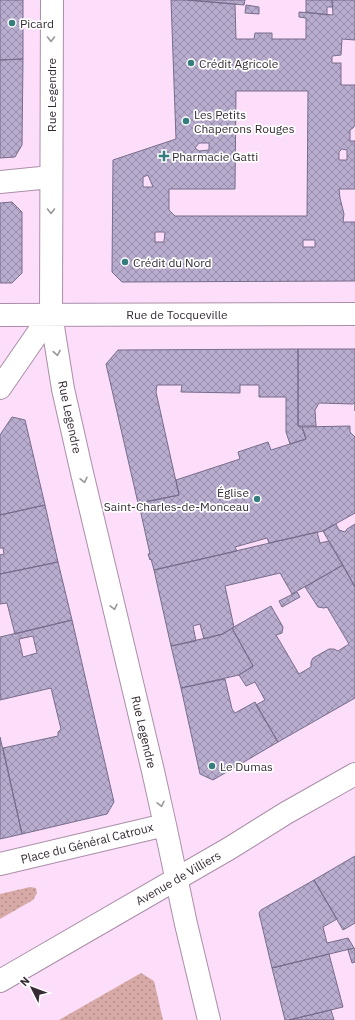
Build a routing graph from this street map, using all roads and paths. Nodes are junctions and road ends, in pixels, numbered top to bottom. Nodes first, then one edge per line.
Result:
1 (52, 0) edge
2 (51, 177) junction
3 (0, 182) edge
4 (50, 314) junction
5 (355, 314) edge
6 (0, 315) edge
7 (0, 388) edge
8 (355, 774) edge
9 (165, 825) junction
10 (0, 864) edge
11 (176, 879) junction
12 (0, 981) edge
13 (209, 1020) edge

1 -> 2 street, Rue Legendre
2 - 3 street
2 -> 4 street, Rue Legendre
4 - 5 street, Rue de Tocqueville
4 - 6 street, Rue de Tocqueville
4 - 7 street
4 -> 9 street, Rue Legendre
8 - 11 street, Avenue de Villiers
9 - 10 street, Place du Général Catroux
9 - 11 street, Place du Général Catroux
11 - 12 street, Avenue de Villiers
11 - 13 street, Place du Général Catroux

